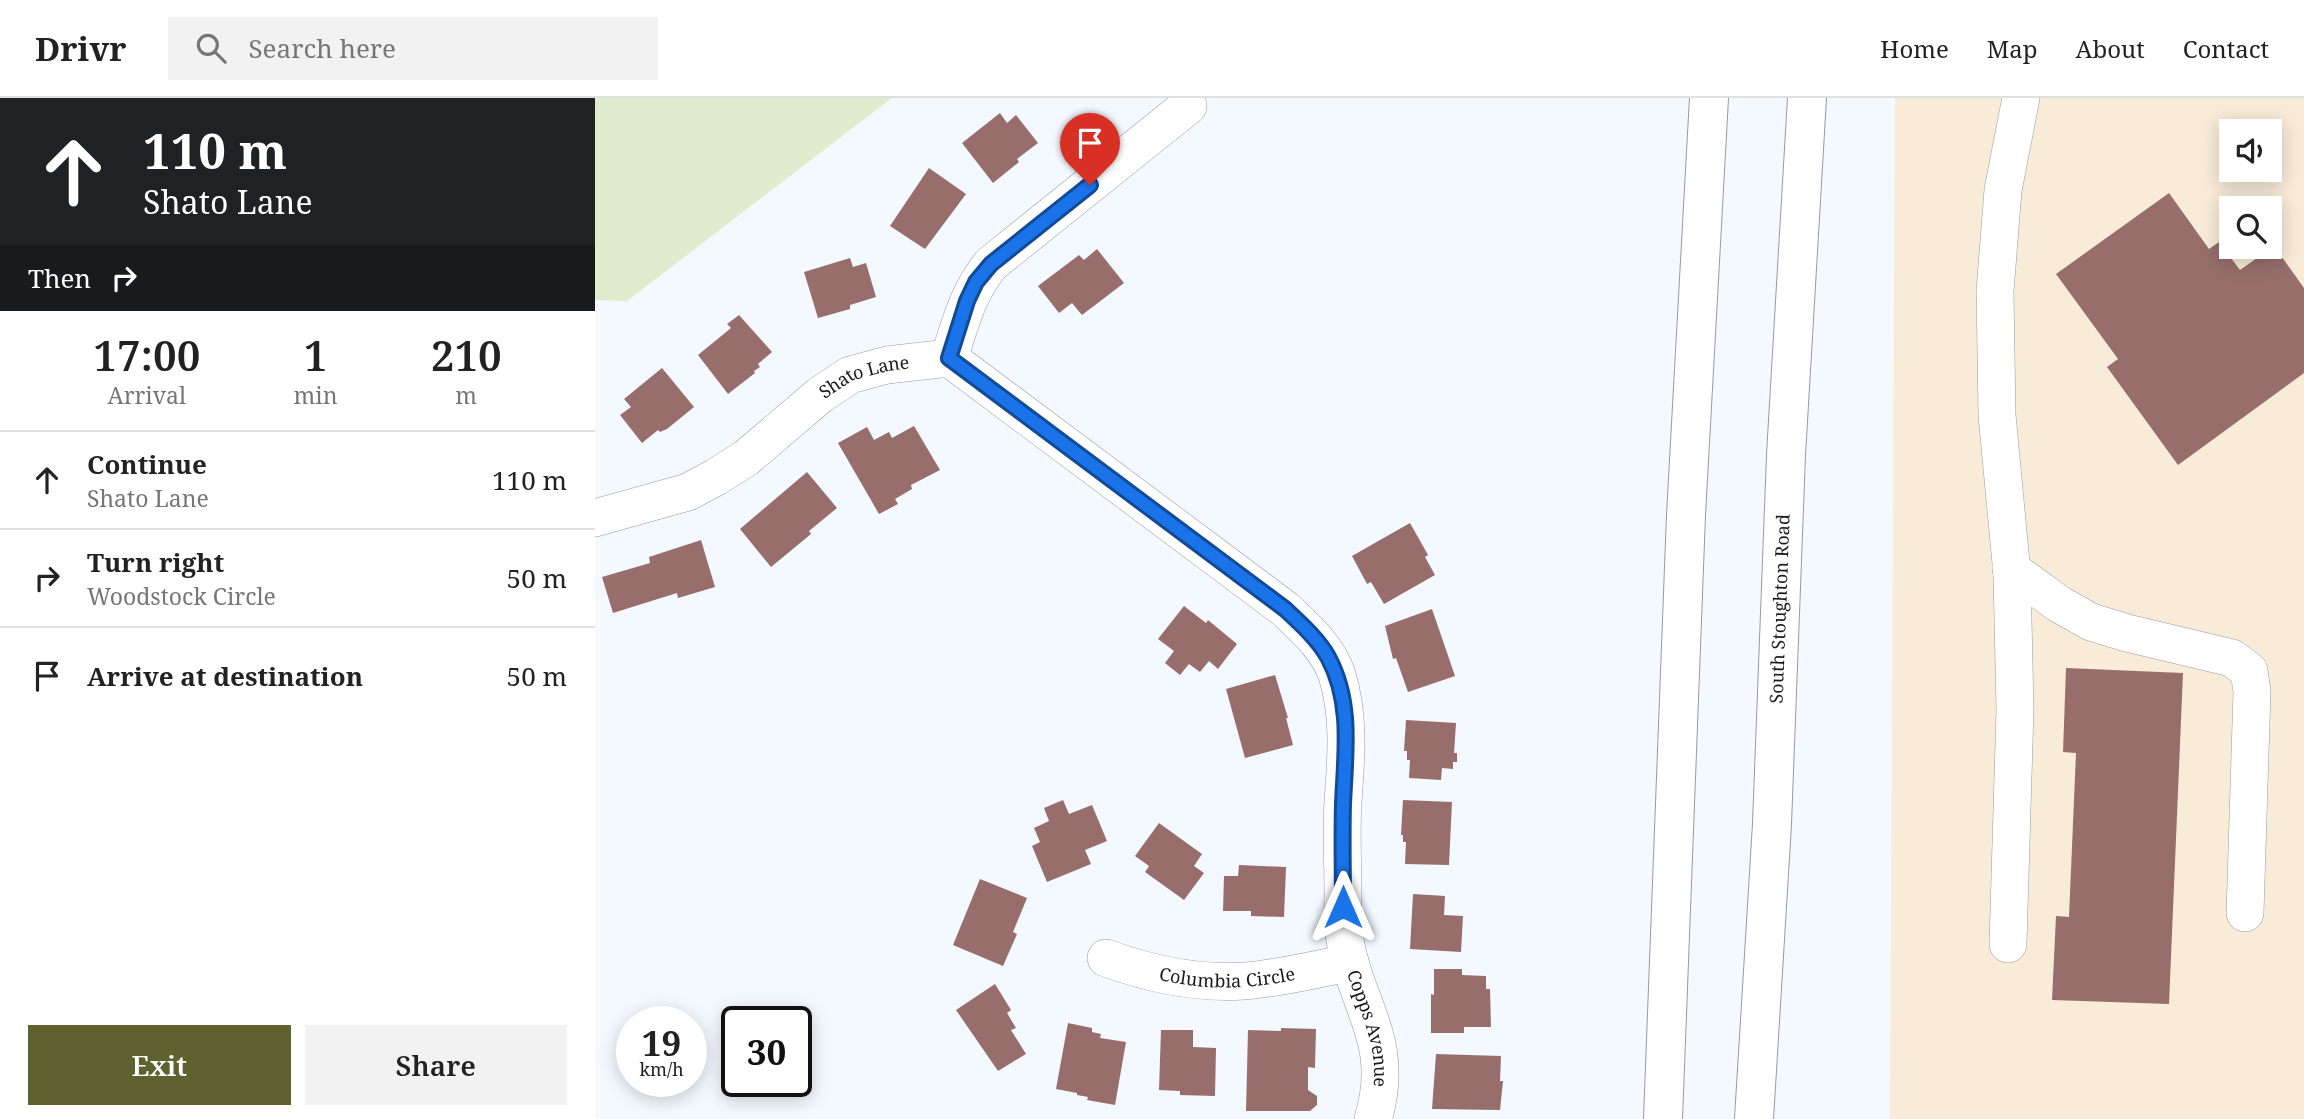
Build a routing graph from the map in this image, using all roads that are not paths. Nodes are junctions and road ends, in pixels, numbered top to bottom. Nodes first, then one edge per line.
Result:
1 (1709, 98) edge
2 (1807, 98) edge
3 (2021, 98) edge
4 (1188, 106) dead end
5 (949, 358) junction
6 (595, 518) edge
7 (2011, 569) junction
8 (2245, 913) dead end
9 (2008, 944) dead end
10 (1106, 958) dead end
11 (1350, 963) junction
12 (1373, 1119) edge
13 (1663, 1119) edge
14 (1754, 1119) edge

1 - 13 main road
2 - 14 main road, South Stoughton Road
3 - 7 street
4 - 5 street
5 - 6 street, Shato Lane
5 - 11 street, Copps Avenue
7 - 8 street
7 - 9 street
10 - 11 street, Columbia Circle
11 - 12 street, Copps Avenue

